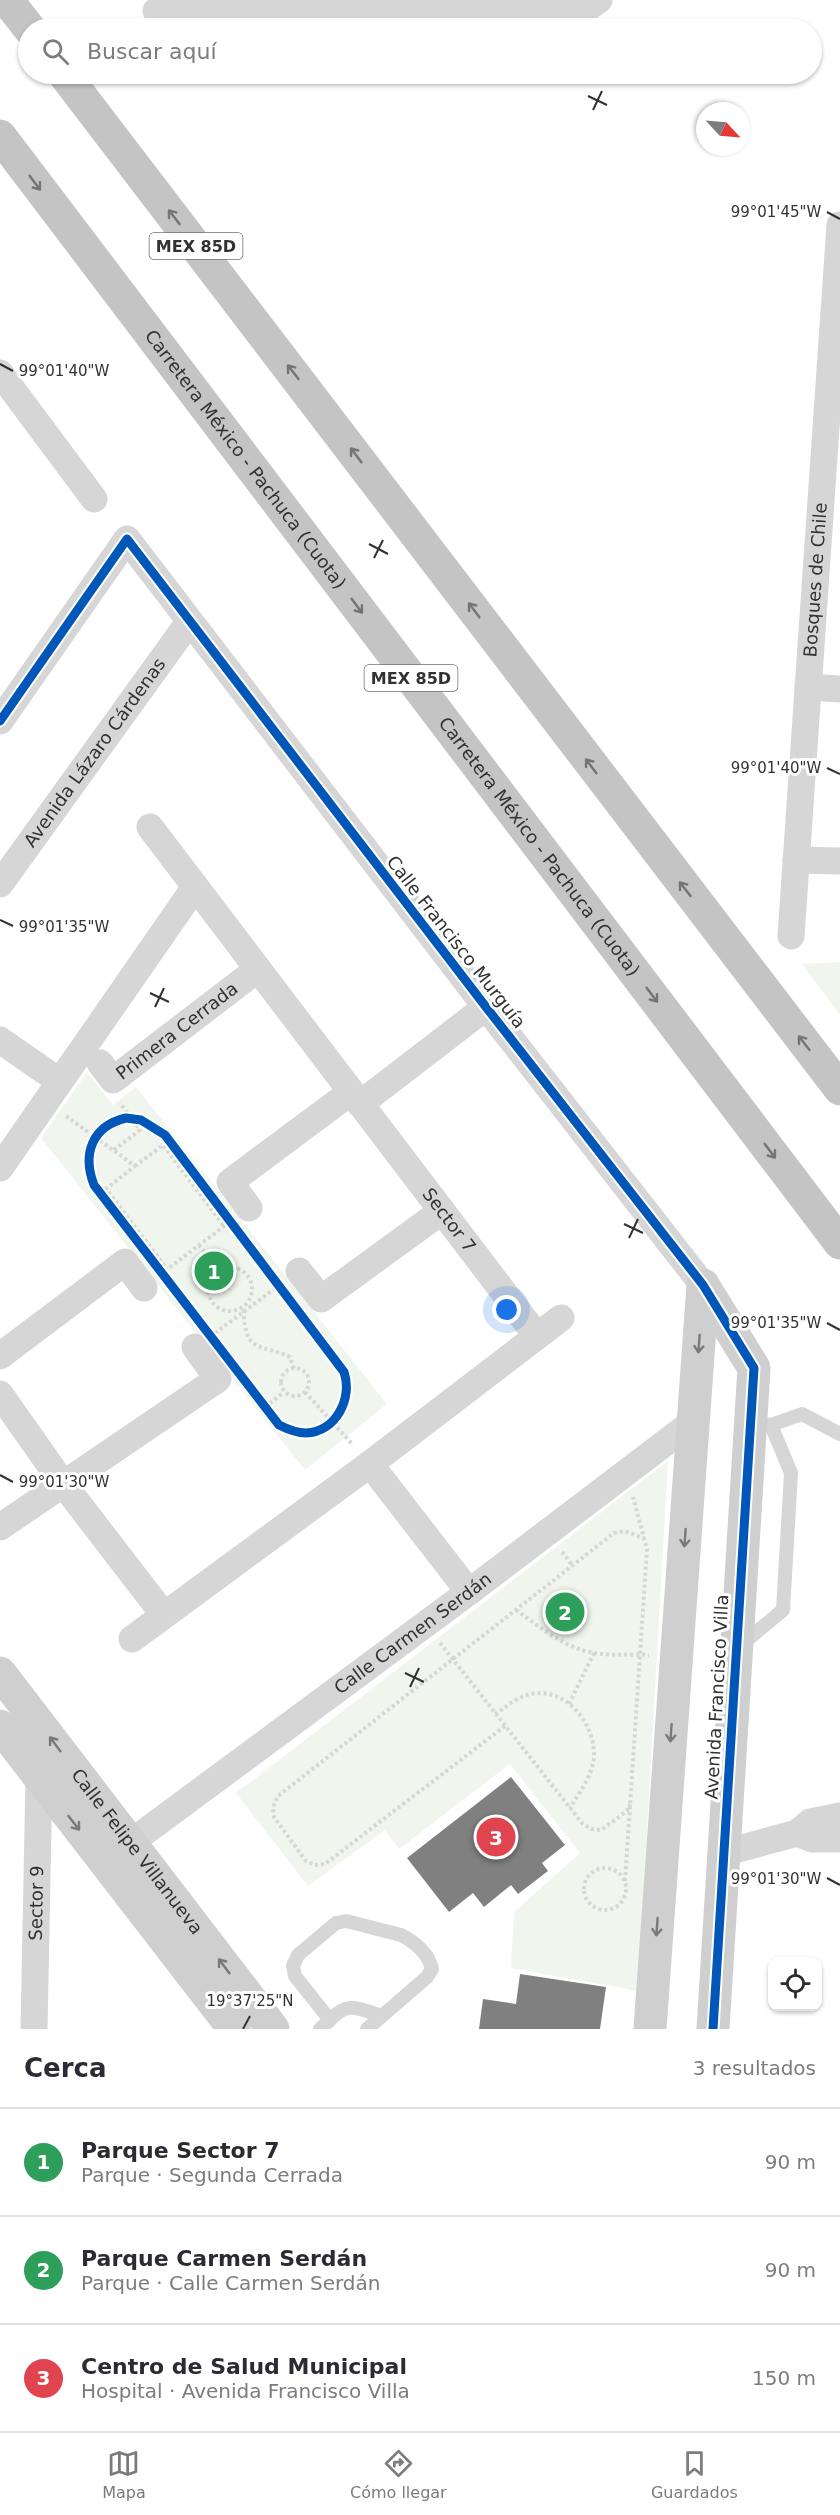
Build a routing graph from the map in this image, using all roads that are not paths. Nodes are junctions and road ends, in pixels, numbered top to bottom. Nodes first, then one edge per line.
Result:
1 (8, 0) edge
2 (599, 0) edge
3 (506, 4) edge
4 (156, 11) dead end
5 (22, 18) edge
6 (72, 84) edge
7 (0, 136) edge
8 (840, 225) edge
9 (836, 347) edge
10 (0, 373) edge
11 (94, 499) dead end
12 (830, 520) edge
13 (189, 622) junction
14 (808, 687) junction
15 (840, 689) edge
16 (0, 721) edge
17 (150, 827) dead end
18 (796, 860) junction
19 (840, 861) edge
20 (0, 884) edge
21 (195, 887) junction
22 (791, 936) dead end
23 (258, 969) junction
24 (486, 1007) junction
25 (0, 1040) edge
26 (107, 1071) road end
27 (840, 1089) edge
28 (53, 1091) junction
29 (356, 1098) junction
30 (0, 1167) edge
31 (441, 1211) junction
32 (235, 1221) road end
33 (840, 1243) edge
34 (160, 1278) road end
35 (289, 1278) road end
36 (703, 1285) junction
37 (561, 1318) dead end
38 (537, 1336) junction
39 (206, 1339) road end
40 (0, 1356) edge
41 (754, 1368) joint
42 (0, 1394) edge
43 (694, 1421) junction
44 (760, 1424) junction
45 (840, 1434) edge
46 (370, 1464) junction
47 (64, 1485) junction
48 (0, 1527) edge
49 (469, 1592) junction
50 (164, 1615) junction
51 (132, 1640) dead end
52 (735, 1650) junction
53 (0, 1673) edge
54 (0, 1726) edge
55 (39, 1778) junction
56 (840, 1816) edge
57 (797, 1833) junction
58 (840, 1839) edge
59 (130, 1843) junction
60 (724, 1852) junction
61 (382, 2016) junction
62 (325, 2025) edge
63 (34, 2029) edge
64 (234, 2029) edge
65 (273, 2029) edge
66 (367, 2029) edge
67 (650, 2029) edge
68 (713, 2029) edge

1 - 5 highway
2 - 3 street
3 - 4 street
27 -> 6 highway, MEX 85D
7 -> 33 highway, Carretera México - Pachuca (Cuota) / MEX 85D
8 - 9 street, Bosques de Chile
9 - 12 street, Bosques de Chile
10 - 11 street
12 - 14 street, Bosques de Chile
13 - 16 street, Calle Francisco Murguía
13 - 20 street, Avenida Lázaro Cárdenas
13 - 24 street, Calle Francisco Murguía
14 - 15 street
14 - 18 street, Bosques de Chile
17 - 21 street, Sector 7
18 - 19 street
18 - 22 street, Bosques de Chile
21 - 23 street, Sector 7
21 - 28 street
23 - 26 street, Primera Cerrada
23 - 29 street, Sector 7
24 - 29 street
24 - 36 street, Calle Francisco Murguía
25 - 28 street
28 - 30 street
29 - 31 street, Sector 7
29 - 32 street
31 - 35 street
31 - 38 street, Sector 7
34 - 40 street
36 - 41 street, Calle Francisco Murguía
36 -> 43 street
37 - 38 street
38 - 46 street
39 - 47 street
41 - 44 street, Avenida Francisco Villa
42 - 47 street
43 - 49 street, Calle Carmen Serdán
43 -> 67 street
44 - 45 lane
44 - 52 street, Avenida Francisco Villa
44 - 52 lane
46 - 49 street
46 - 50 street
47 - 48 street
47 - 50 street
49 - 59 street, Calle Carmen Serdán
50 - 51 street
52 - 60 street, Avenida Francisco Villa
59 -> 53 street, Calle Felipe Villanueva
54 - 55 street, Calle Felipe Villanueva
55 - 63 street, Sector 9
55 -> 64 street, Calle Felipe Villanueva
56 - 57 street
57 - 58 street
57 - 60 street
65 -> 59 street, Calle Felipe Villanueva
60 - 68 street, Avenida Francisco Villa
61 - 62 lane
61 - 62 lane
61 - 66 lane

